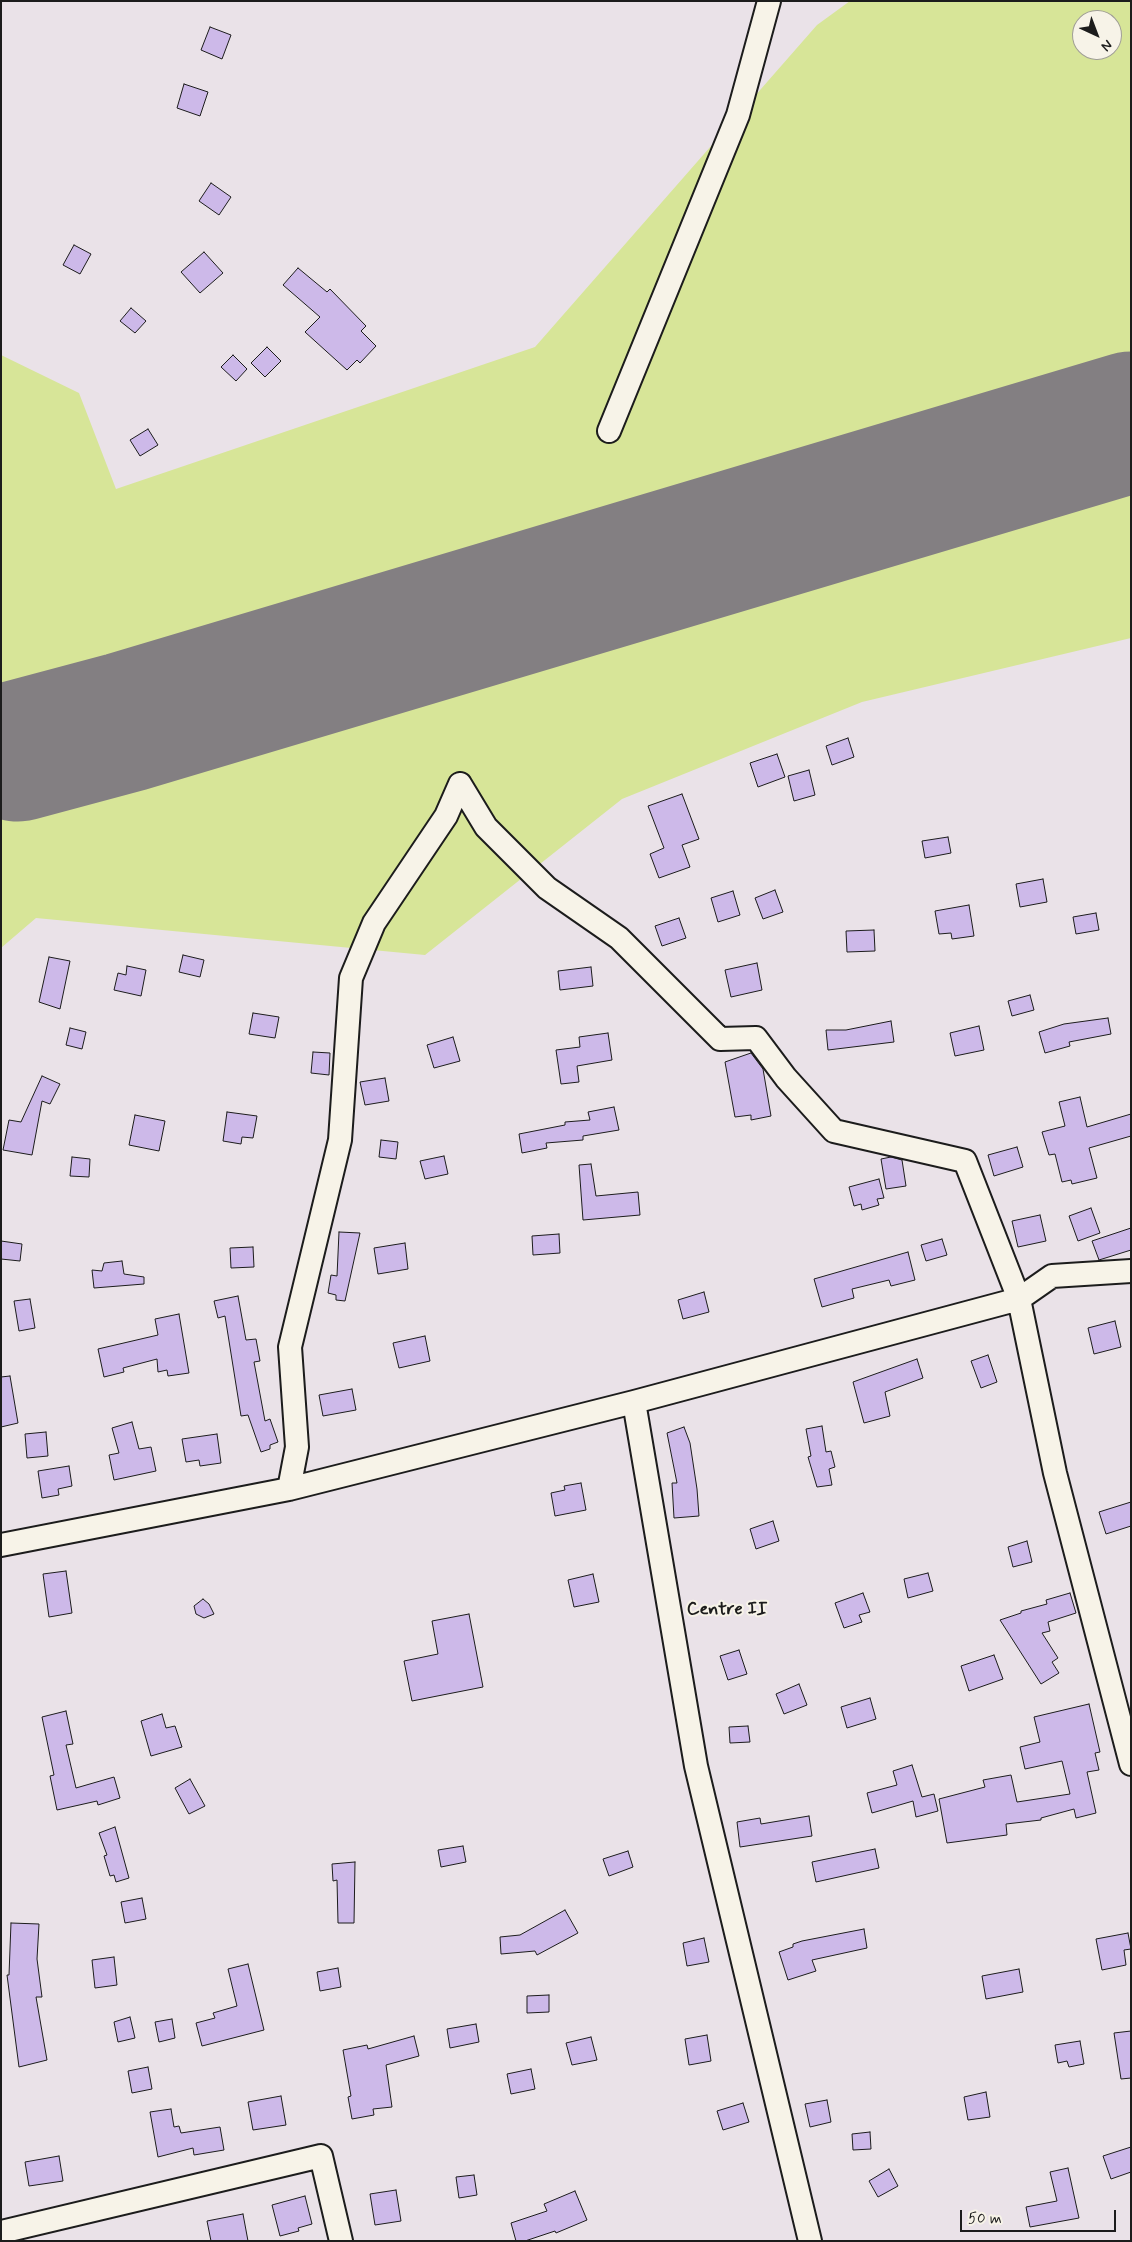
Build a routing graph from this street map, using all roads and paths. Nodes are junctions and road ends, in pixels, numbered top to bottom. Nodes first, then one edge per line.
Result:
1 (769, 1) edge
2 (609, 432) dead end
3 (1131, 1271) edge
4 (1019, 1299) junction
5 (634, 1402) junction
6 (289, 1490) junction
7 (1, 1545) edge
8 (1131, 1764) edge
9 (1, 2232) edge
10 (341, 2241) edge
11 (810, 2241) edge

1 - 2 street
3 - 4 street
4 - 5 street
4 - 6 street
4 - 8 street
5 - 6 street
5 - 11 street
6 - 7 street
9 - 10 street

